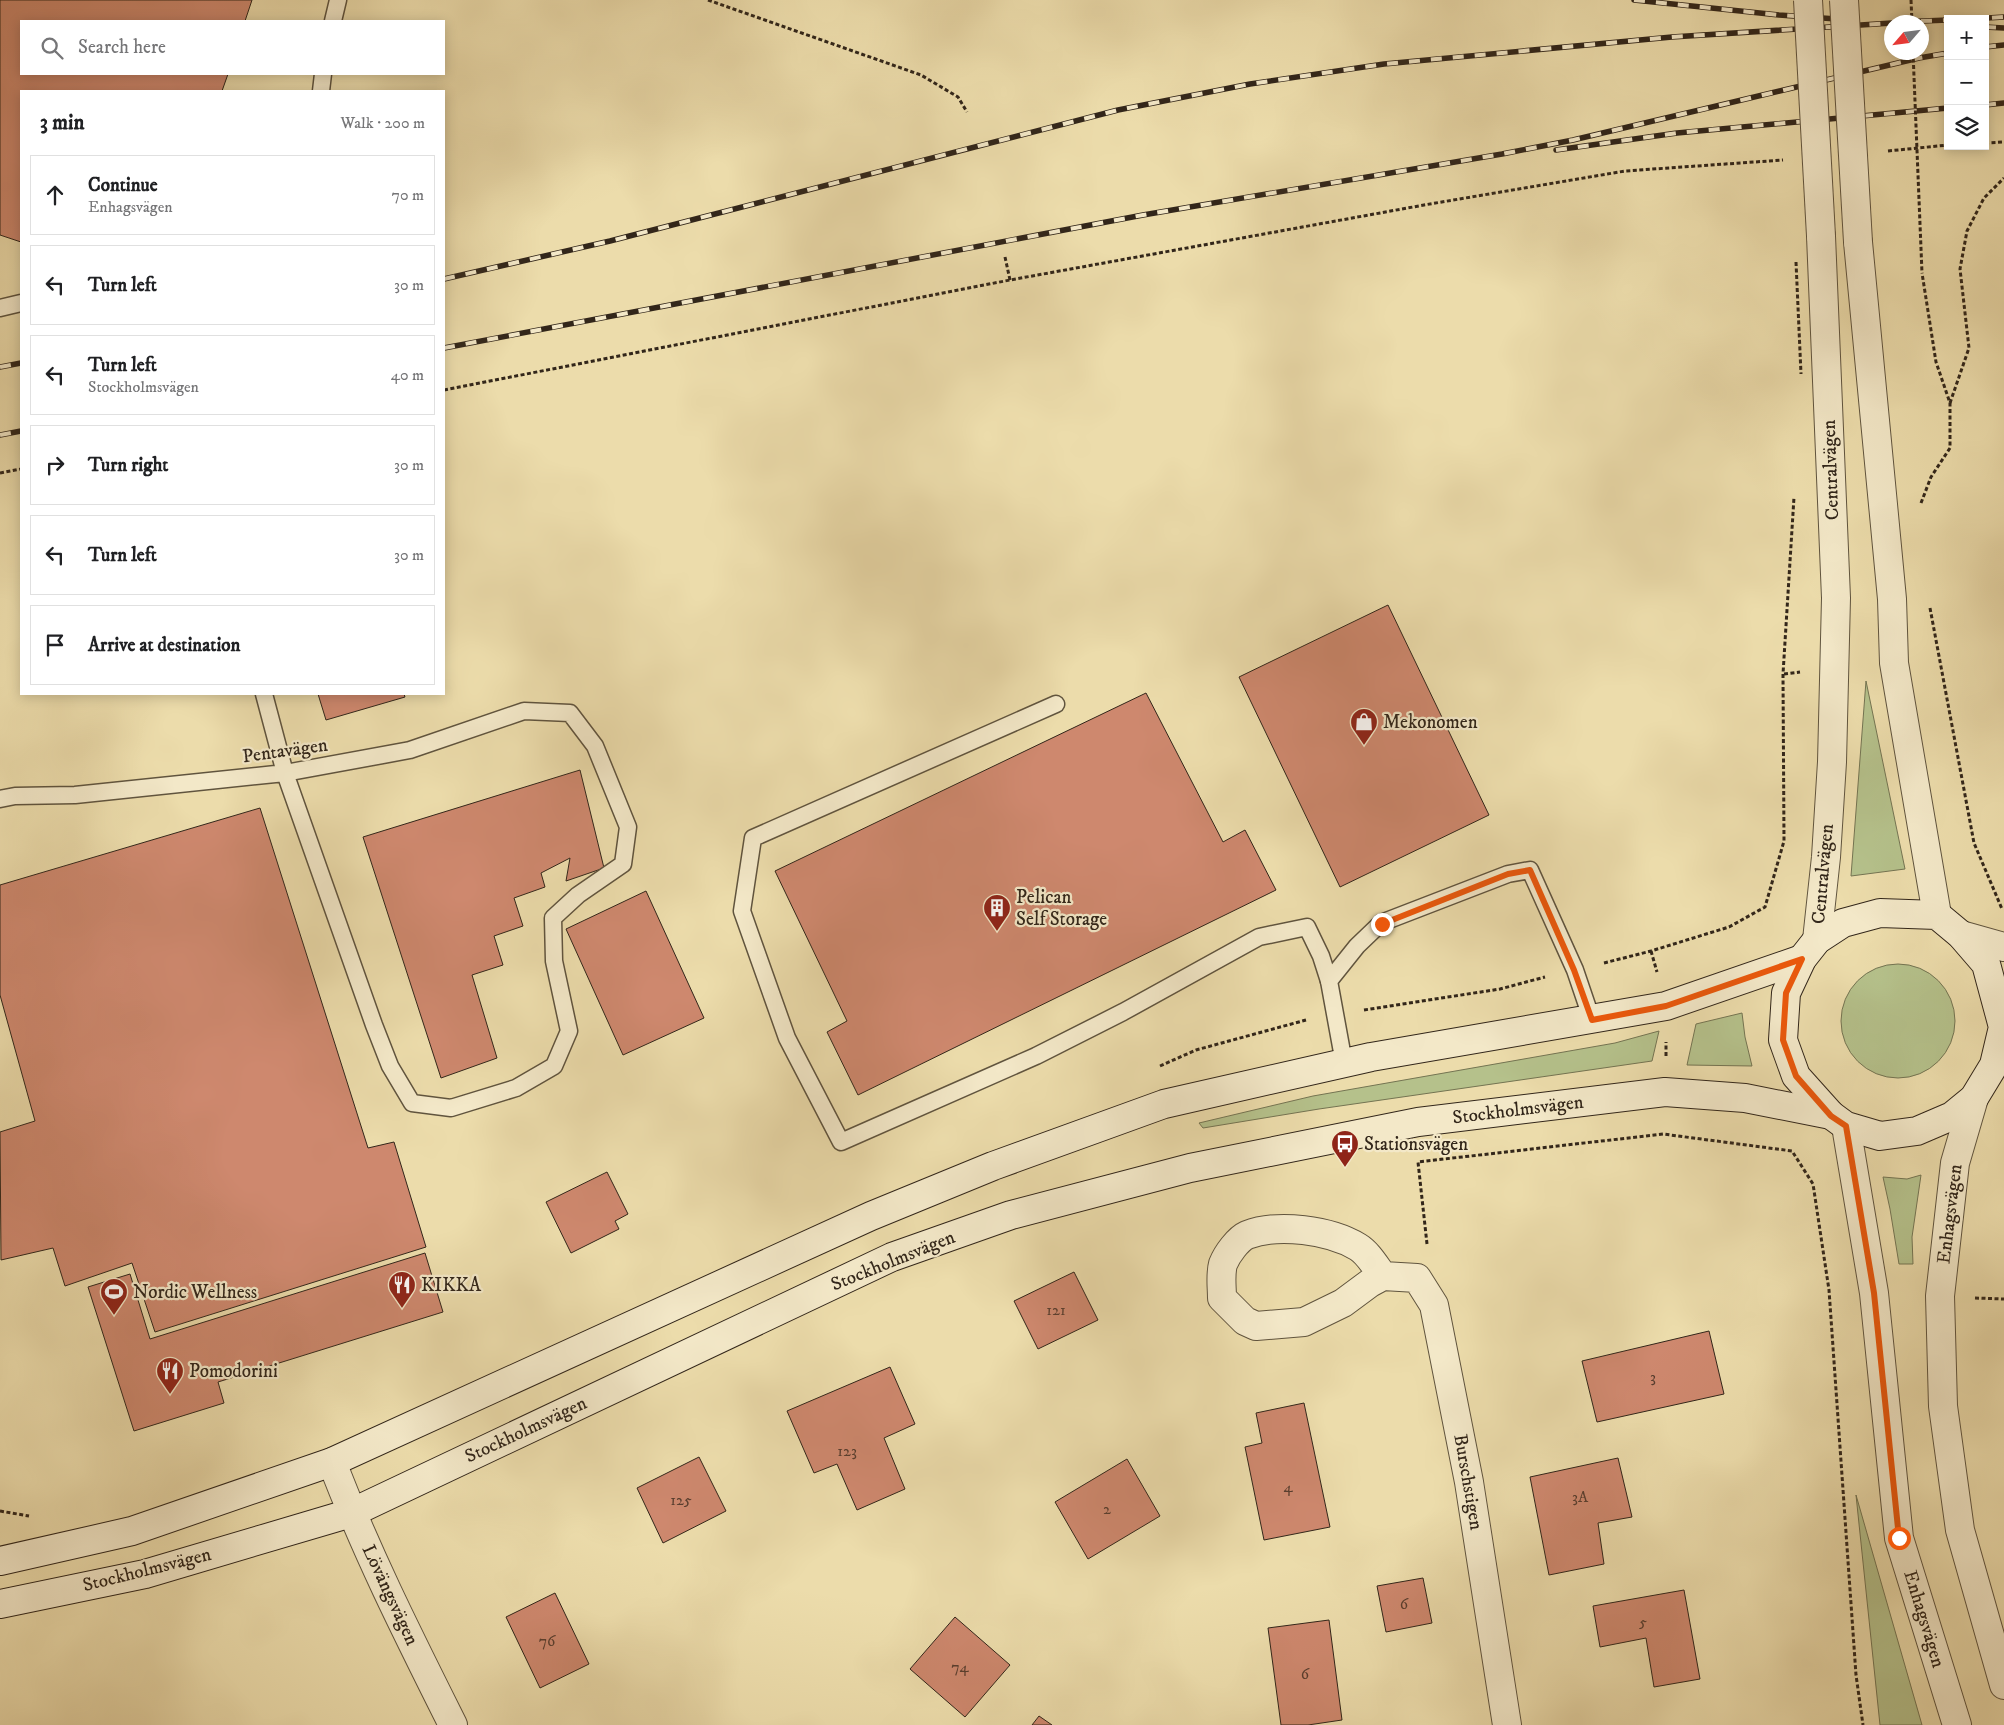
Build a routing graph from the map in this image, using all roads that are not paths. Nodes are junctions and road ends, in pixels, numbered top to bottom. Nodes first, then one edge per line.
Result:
1 (338, 0) edge
2 (1808, 0) edge
3 (1844, 0) edge
4 (333, 20) edge
5 (323, 75) edge
6 (321, 90) edge
7 (20, 303) edge
8 (0, 308) edge
9 (264, 695) edge
10 (1056, 704) dead end
11 (285, 773) junction
12 (0, 799) edge
13 (1937, 915) junction
14 (1961, 936) junction
15 (2004, 947) edge
16 (1810, 949) junction
17 (1329, 981) junction
18 (1592, 1020) junction
19 (1999, 1063) edge
20 (1344, 1064) junction
21 (1974, 1098) junction
22 (1839, 1121) junction
23 (1383, 1276) junction
24 (332, 1462) junction
25 (351, 1513) junction
26 (0, 1561) edge
27 (0, 1604) edge
28 (2004, 1685) edge
29 (453, 1725) edge
30 (1507, 1725) edge
31 (1957, 1725) edge

1 - 4 lane
2 - 16 main road, Centralvägen, bridge
3 - 13 main road, bridge
5 - 6 lane
7 - 8 lane
9 - 11 lane
10 - 17 lane
11 - 11 lane, Pentavägen
11 - 12 lane, Pentavägen
13 - 14 main road
13 - 16 main road
14 - 15 main road
14 - 19 main road
16 - 18 main road
16 - 22 main road
17 - 18 lane
17 - 20 lane
18 - 20 main road
19 - 21 main road
20 - 24 main road
21 - 22 main road, Stockholmsvägen
21 - 28 main road, Enhagsvägen
22 - 25 main road, Stockholmsvägen
22 - 31 main road, Enhagsvägen
23 - 23 main road
23 - 30 main road, Burschstigen
24 - 25 main road, Lövängsvägen
24 - 26 main road
25 - 27 main road, Stockholmsvägen
25 - 29 main road, Lövängsvägen

